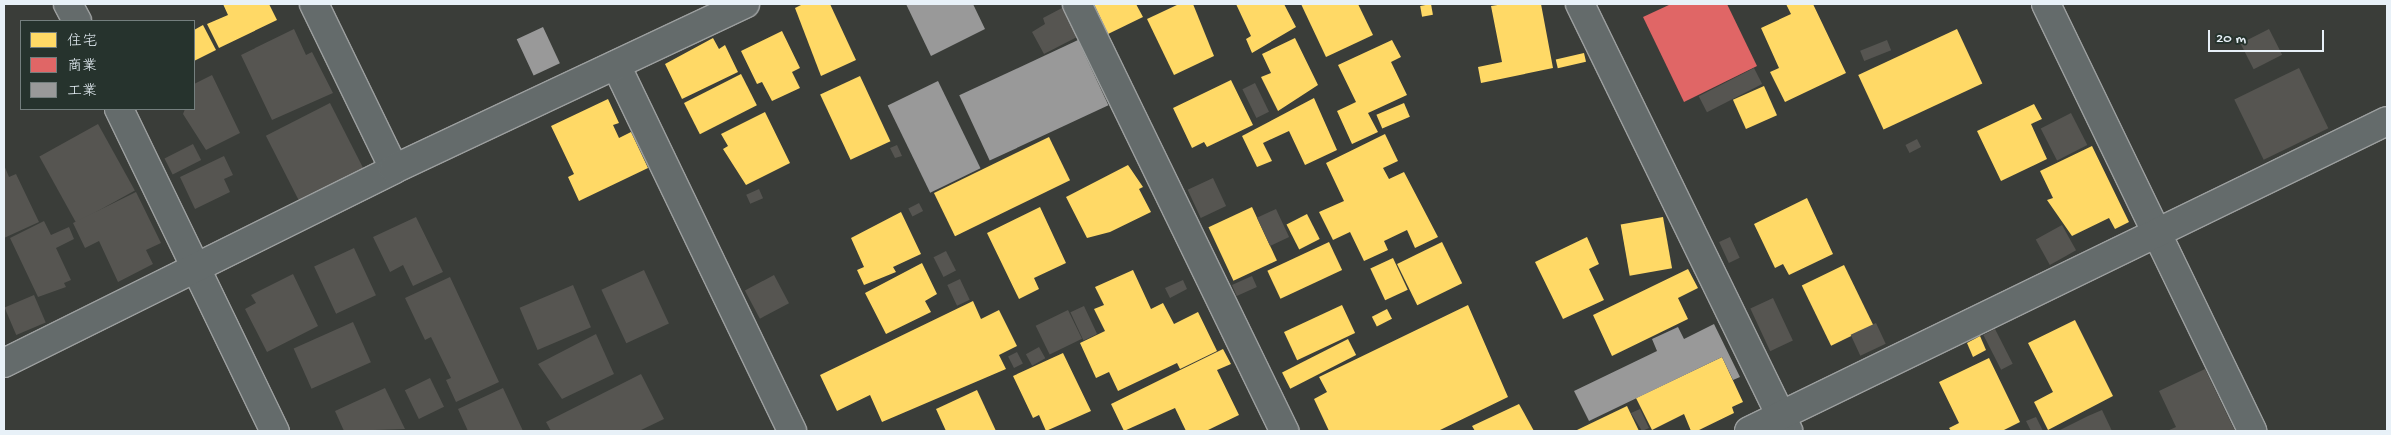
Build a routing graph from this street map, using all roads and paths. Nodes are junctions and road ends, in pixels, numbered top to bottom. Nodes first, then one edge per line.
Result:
1 (68, 4) edge
2 (314, 4) edge
3 (745, 4) edge
4 (1077, 4) edge
5 (1580, 4) edge
6 (2046, 4) edge
7 (76, 20) edge
8 (616, 65) junction
9 (119, 110) edge
10 (2387, 121) edge
11 (394, 169) junction
12 (2156, 234) junction
13 (197, 269) junction
14 (4, 363) edge
15 (1785, 424) edge
16 (275, 431) edge
17 (792, 431) edge
18 (1284, 431) edge
19 (1749, 431) edge
20 (2252, 431) edge

1 - 7 street
2 - 11 street
3 - 8 street
4 - 18 street
5 - 15 street
6 - 12 street
8 - 11 street
8 - 17 street
9 - 13 street
10 - 12 street
11 - 13 street
12 - 15 street
12 - 20 street
13 - 14 street
13 - 16 street
15 - 19 street

